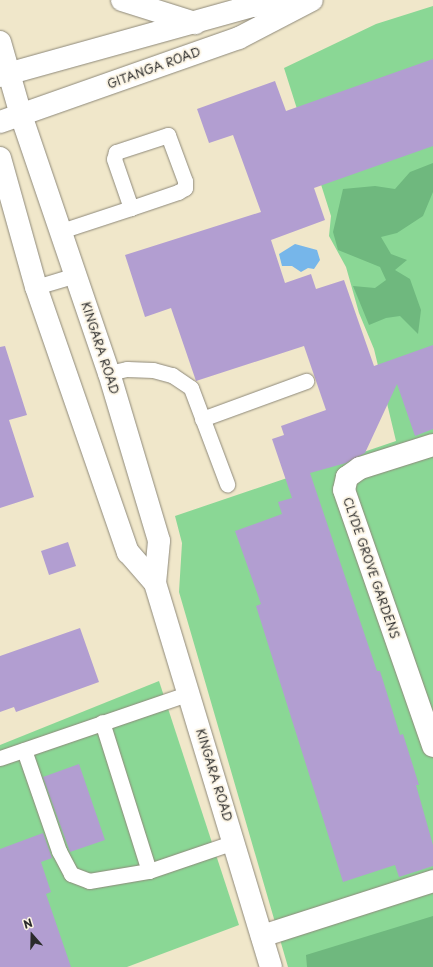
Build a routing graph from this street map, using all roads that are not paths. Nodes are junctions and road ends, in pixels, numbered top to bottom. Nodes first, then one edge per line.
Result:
1 (122, 0) edge
2 (308, 1) edge
3 (195, 23) junction
4 (0, 42) edge
5 (4, 75) edge
6 (21, 115) junction
7 (0, 122) edge
8 (0, 158) edge
9 (131, 208) junction
10 (61, 231) junction
11 (76, 275) junction
12 (36, 287) junction
13 (109, 373) junction
14 (306, 381) dead end
15 (202, 419) junction
16 (433, 445) edge
17 (227, 484) dead end
18 (155, 584) junction
19 (190, 693) junction
20 (102, 722) junction
21 (433, 746) edge
22 (24, 750) junction
23 (0, 758) edge
24 (234, 842) junction
25 (149, 870) junction
26 (433, 881) edge
27 (262, 936) junction
28 (271, 967) edge

1 - 3 main road
2 - 3 main road, GITANGA ROAD
2 - 6 main road, GITANGA ROAD
3 - 5 main road, GITANGA ROAD
4 - 5 main road, KINGARA ROAD
5 - 6 main road, KINGARA ROAD
6 - 7 main road, GITANGA ROAD
6 - 10 main road, KINGARA ROAD
8 - 12 main road, KINGARA ROAD
9 - 9 lane
9 - 10 lane
10 - 11 main road, KINGARA ROAD
11 - 12 lane
11 - 13 main road, KINGARA ROAD
12 - 18 main road, KINGARA ROAD
13 - 15 lane
13 - 18 main road, KINGARA ROAD
14 - 15 lane
15 - 17 lane
16 - 21 main road, CLYDE GROVE GARDENS
18 - 19 main road, KINGARA ROAD
19 - 20 lane
19 - 24 main road, KINGARA ROAD
20 - 22 lane
20 - 25 lane
22 - 23 lane
22 - 25 lane
24 - 25 lane
24 - 27 main road, KINGARA ROAD
26 - 27 main road
27 - 28 main road, KINGARA ROAD

